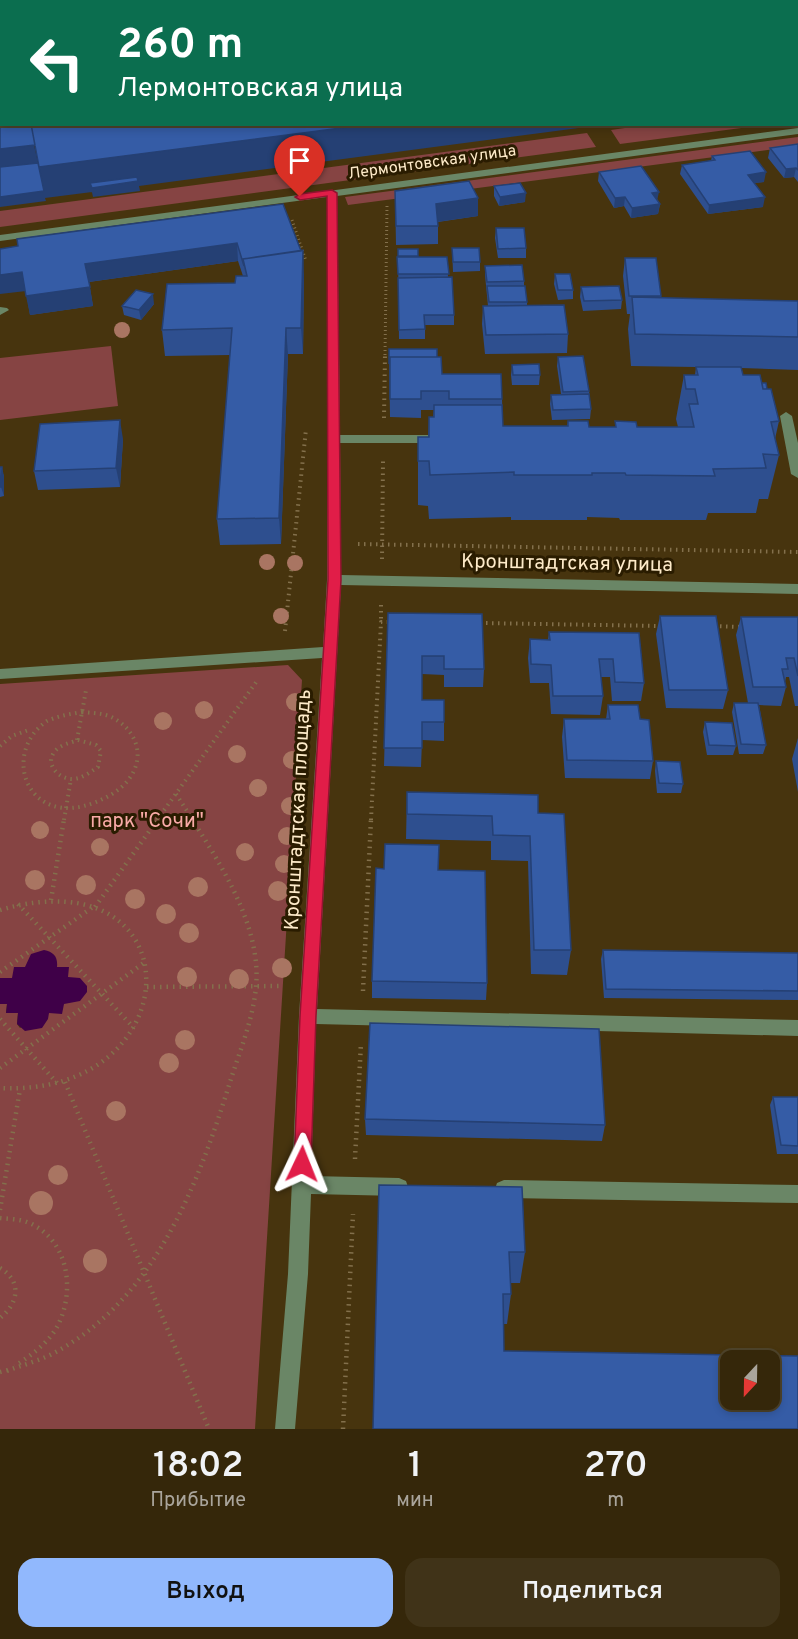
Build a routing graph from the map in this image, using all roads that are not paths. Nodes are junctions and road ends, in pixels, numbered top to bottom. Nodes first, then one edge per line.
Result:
1 (798, 131) edge
2 (332, 193) junction
3 (0, 238) edge
4 (786, 416) dead end
5 (333, 439) junction
6 (454, 439) edge
7 (798, 474) edge
8 (334, 580) junction
9 (798, 589) edge
10 (330, 652) junction
11 (0, 674) edge
12 (308, 1016) junction
13 (798, 1028) edge
14 (301, 1185) junction
15 (420, 1188) edge
16 (491, 1189) edge
17 (798, 1194) edge
18 (285, 1429) edge

1 - 2 street, Лермонтовская улица
2 - 3 street, Лермонтовская улица
2 - 5 street, Кронштадтская площадь
4 - 7 street
5 - 6 street
5 - 8 street, Кронштадтская площадь
8 - 9 street, Кронштадтская улица
8 - 10 street, Кронштадтская площадь
10 - 11 street
10 - 12 street, Кронштадтская площадь
12 - 13 street
12 - 14 street, Кронштадтская площадь
14 - 15 street
14 - 18 street, Кронштадтская площадь
16 - 17 street

